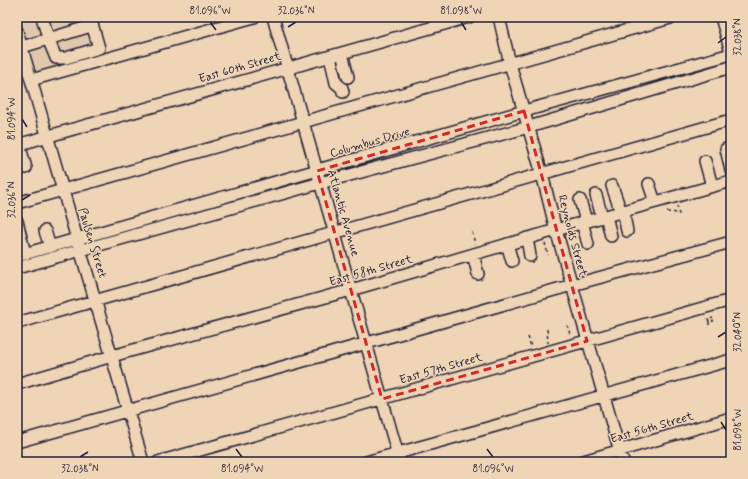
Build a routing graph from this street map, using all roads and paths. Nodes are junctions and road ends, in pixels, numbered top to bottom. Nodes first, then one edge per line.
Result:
1 (42, 17) edge
2 (254, 17) edge
3 (273, 17) edge
4 (469, 17) edge
5 (499, 17) edge
6 (674, 17) edge
7 (721, 17) edge
8 (91, 21) edge
9 (17, 30) edge
10 (48, 39) junction
11 (22, 47) junction
12 (342, 53) junction
13 (731, 53) edge
14 (330, 56) junction
15 (510, 64) junction
16 (288, 68) junction
17 (731, 68) edge
18 (348, 77) dead end
19 (31, 80) junction
20 (343, 92) dead end
21 (524, 112) junction
22 (731, 120) edge
23 (303, 122) junction
24 (529, 127) junction
25 (47, 136) junction
26 (20, 144) edge
27 (726, 149) dead end
28 (705, 161) dead end
29 (28, 166) dead end
30 (731, 170) edge
31 (317, 171) junction
32 (542, 174) junction
33 (731, 181) edge
34 (320, 182) junction
35 (650, 184) dead end
36 (612, 186) dead end
37 (712, 186) junction
38 (63, 190) junction
39 (596, 195) dead end
40 (580, 200) dead end
41 (655, 202) junction
42 (17, 203) edge
43 (622, 211) junction
44 (667, 212) dead end
45 (679, 213) dead end
46 (604, 216) junction
47 (586, 221) junction
48 (17, 222) edge
49 (556, 230) junction
50 (46, 231) dead end
51 (627, 231) dead end
52 (472, 232) dead end
53 (335, 233) junction
54 (542, 234) junction
55 (611, 236) dead end
56 (527, 238) junction
57 (77, 239) junction
58 (591, 240) dead end
59 (731, 242) edge
60 (507, 244) junction
61 (50, 247) junction
62 (80, 250) junction
63 (475, 254) junction
64 (548, 254) dead end
65 (21, 255) edge
66 (530, 256) dead end
67 (512, 261) dead end
68 (17, 268) edge
69 (478, 274) dead end
70 (572, 285) junction
71 (351, 290) junction
72 (95, 300) junction
73 (731, 300) edge
74 (713, 318) dead end
75 (714, 321) dead end
76 (709, 322) junction
77 (17, 323) edge
78 (567, 324) dead end
79 (709, 325) dead end
80 (547, 329) dead end
81 (588, 341) junction
82 (366, 344) junction
83 (574, 345) junction
84 (550, 352) junction
85 (112, 356) junction
86 (731, 360) edge
87 (17, 384) edge
88 (604, 396) junction
89 (382, 399) junction
90 (128, 411) junction
91 (731, 418) edge
92 (17, 442) edge
93 (620, 451) junction
94 (399, 458) edge
95 (143, 462) edge
96 (158, 462) edge
97 (366, 462) edge
98 (580, 462) edge
99 (623, 462) edge

1 - 10 street
2 - 19 street
3 - 16 street, Atlantic Avenue
4 - 12 street, East 60th Street
5 - 15 street, Reynolds Street
6 - 15 street
7 - 13 street
8 - 10 street
8 - 10 street
9 - 11 street, Paulsen Street
10 - 11 street
11 - 19 street, Paulsen Street
12 - 14 street, East 60th Street
12 - 18 street
13 - 21 street, Columbus Drive
14 - 16 street, East 60th Street
14 - 20 street
15 - 21 street, Reynolds Street
15 - 23 street
16 - 23 street, Atlantic Avenue
16 - 25 street, East 60th Street
17 - 24 street, Columbus Drive
19 - 25 street, Paulsen Street
21 - 24 street, Reynolds Street
21 - 31 street, Columbus Drive
22 - 32 street
23 - 31 street, Atlantic Avenue
23 - 38 street
24 - 32 street, Reynolds Street
24 - 34 street, Columbus Drive
25 - 26 street, East 60th Street
25 - 38 street, Paulsen Street
26 - 29 street
27 - 30 street
28 - 37 street
31 - 34 street, Atlantic Avenue
31 - 57 street, Columbus Drive
32 - 49 street, Reynolds Street
32 - 53 street
33 - 37 street, East 58th Street
34 - 53 street, Atlantic Avenue
34 - 62 street, Columbus Drive
35 - 41 street
36 - 43 street
37 - 41 street, East 58th Street
38 - 42 street
38 - 57 street, Paulsen Street
39 - 46 street
40 - 47 street
41 - 43 street, East 58th Street
43 - 46 street, East 58th Street
43 - 51 street
44 - 45 path
46 - 47 street, East 58th Street
46 - 55 street
47 - 49 street, East 58th Street
47 - 58 street
48 - 65 street
49 - 54 street, East 58th Street
49 - 70 street, Reynolds Street
50 - 61 street
52 - 63 path
53 - 71 street, Atlantic Avenue
53 - 72 street
54 - 56 street, East 58th Street
54 - 64 path
56 - 60 street, East 58th Street
56 - 66 street
57 - 61 street, Columbus Drive
57 - 62 street, Paulsen Street
59 - 70 street
60 - 63 street, East 58th Street
60 - 67 street
61 - 65 street, Columbus Drive
62 - 68 street, Columbus Drive
62 - 72 street, Paulsen Street
63 - 69 street
63 - 71 street, East 58th Street
70 - 81 street, Reynolds Street
70 - 82 street
71 - 82 street, Atlantic Avenue
71 - 85 street, East 58th Street
72 - 77 street
72 - 85 street, Paulsen Street
73 - 81 street, East 57th Street
74 - 76 path
75 - 76 path
76 - 79 path
78 - 83 path
80 - 84 path
81 - 83 street, East 57th Street
81 - 88 street, Reynolds Street
82 - 89 street, Atlantic Avenue
82 - 90 street
83 - 84 street, East 57th Street
84 - 89 street, East 57th Street
85 - 87 street, East 58th Street
85 - 90 street, Paulsen Street
86 - 88 street
88 - 93 street, Reynolds Street
88 - 94 street
89 - 94 street, Atlantic Avenue
89 - 96 street, East 57th Street
90 - 92 street
90 - 95 street, Paulsen Street
91 - 93 street, East 56th Street
93 - 98 street, East 56th Street
93 - 99 street, Reynolds Street
94 - 97 street

